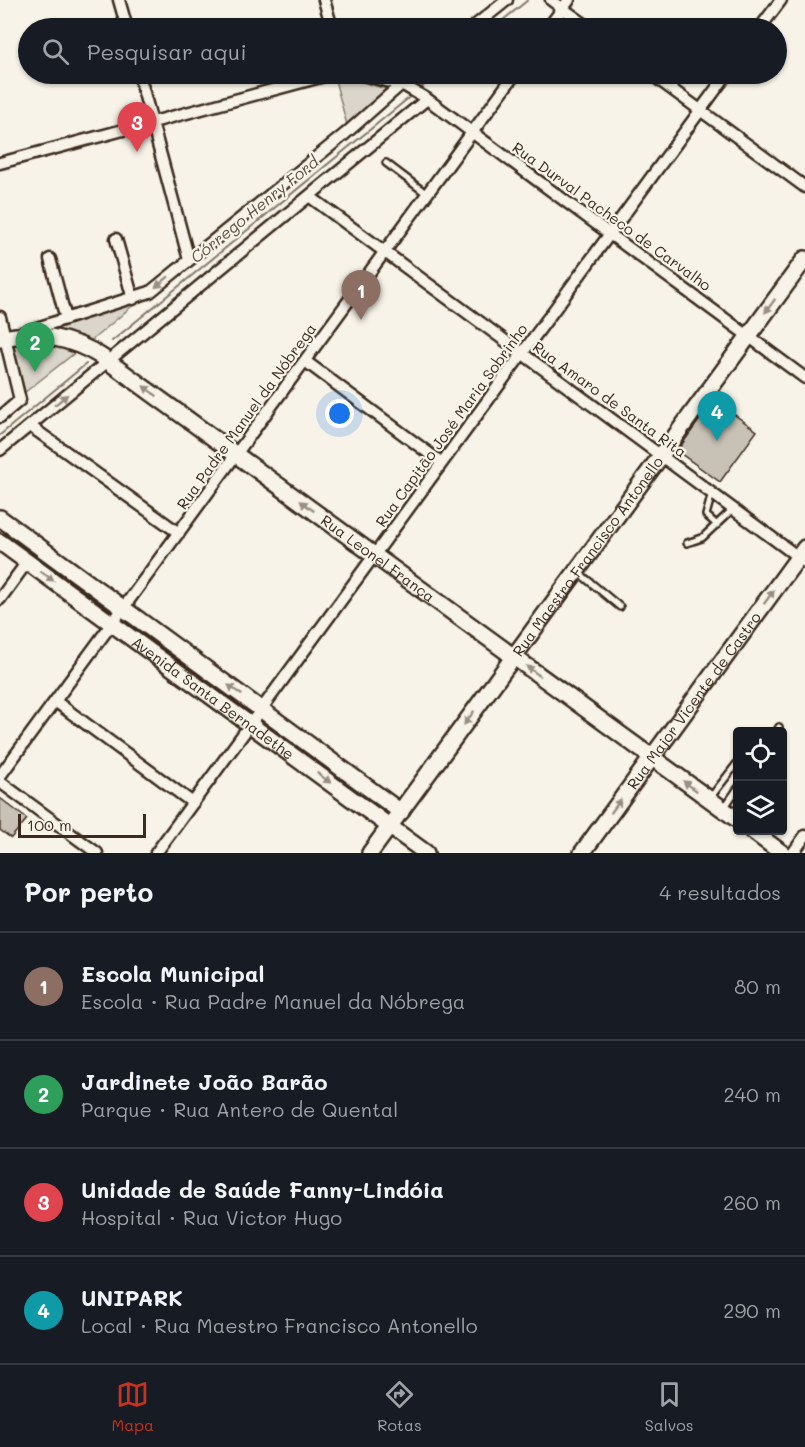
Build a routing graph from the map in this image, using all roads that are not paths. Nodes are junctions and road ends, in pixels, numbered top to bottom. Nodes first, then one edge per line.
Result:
1 (119, 0) edge
2 (324, 0) edge
3 (507, 0) edge
4 (551, 0) edge
5 (781, 0) edge
6 (566, 4) edge
7 (124, 18) edge
8 (329, 18) edge
9 (484, 18) edge
10 (556, 18) edge
11 (580, 18) edge
12 (768, 18) edge
13 (142, 84) edge
14 (294, 84) edge
15 (399, 84) joint
16 (508, 84) edge
17 (665, 84) edge
18 (720, 84) edge
19 (427, 99) junction
20 (700, 110) junction
21 (152, 122) junction
22 (472, 132) junction
23 (0, 163) edge
24 (386, 163) dead end
25 (805, 188) edge
26 (427, 194) junction
27 (309, 196) junction
28 (610, 234) junction
29 (116, 239) dead end
30 (385, 251) junction
31 (50, 259) dead end
32 (805, 259) edge
33 (189, 260) junction
34 (133, 299) junction
35 (0, 317) edge
36 (66, 319) junction
37 (748, 336) junction
38 (3, 338) edge
39 (522, 353) junction
40 (108, 361) junction
41 (305, 361) junction
42 (805, 378) edge
43 (0, 417) edge
44 (30, 426) junction
45 (0, 450) edge
46 (236, 454) junction
47 (661, 456) junction
48 (442, 463) junction
49 (712, 494) junction
50 (733, 508) junction
51 (0, 518) edge
52 (717, 525) junction
53 (179, 533) junction
54 (0, 542) edge
55 (687, 543) dead end
56 (374, 555) junction
57 (803, 556) edge
58 (27, 562) junction
59 (576, 571) junction
60 (0, 599) edge
61 (620, 607) dead end
62 (123, 608) junction
63 (112, 624) junction
64 (513, 657) junction
65 (55, 701) junction
66 (261, 709) junction
67 (250, 724) junction
68 (651, 758) junction
69 (733, 768) edge
70 (0, 776) edge
71 (0, 782) edge
72 (733, 796) edge
73 (709, 799) junction
74 (192, 803) junction
75 (723, 810) junction
76 (401, 812) junction
77 (733, 817) edge
78 (390, 826) junction
79 (757, 835) edge
80 (805, 836) edge
81 (97, 853) edge
82 (156, 853) edge
83 (370, 853) edge
84 (426, 853) edge
85 (582, 853) edge
86 (782, 853) edge
87 (793, 853) edge

1 - 7 street
2 - 8 street
3 - 9 street
4 - 6 street
5 - 12 street
6 - 10 street
6 - 11 street
13 - 21 street
14 - 21 street
15 - 19 street, Rua Durval Pacheco de Carvalho
15 - 33 street
16 - 22 street, Rua Padre Manuel da Nóbrega
17 - 20 street
18 - 20 street, Rua Capitão José Maria Sobrinho
19 - 22 street, Rua Durval Pacheco de Carvalho
19 - 27 street
20 - 25 street
20 - 28 street, Rua Capitão José Maria Sobrinho
21 - 23 street
21 - 33 street
22 - 26 street, Rua Padre Manuel da Nóbrega
22 - 28 street, Rua Durval Pacheco de Carvalho
24 - 26 lane
26 - 30 street, Rua Padre Manuel da Nóbrega
27 - 30 street, Rua Amaro de Santa Rita
27 - 40 street
28 - 37 street, Rua Durval Pacheco de Carvalho
28 - 39 street, Rua Capitão José Maria Sobrinho
29 - 34 street
30 - 39 street, Rua Amaro de Santa Rita
30 - 41 street, Rua Padre Manuel da Nóbrega
31 - 36 street
32 -> 37 main road, Rua Maestro Francisco Antonello
33 -> 34 street
34 - 36 street
35 - 38 street
36 - 38 street
37 - 42 street, Rua Durval Pacheco de Carvalho
37 - 47 main road, Rua Maestro Francisco Antonello
38 - 40 main road, Rua Leonel França
38 - 43 street
39 - 47 street, Rua Amaro de Santa Rita
39 - 48 street, Rua Capitão José Maria Sobrinho
44 -> 40 street
46 -> 40 main road, Rua Leonel França
41 - 46 street, Rua Padre Manuel da Nóbrega
41 - 48 street
44 - 45 street
44 - 53 street
46 - 53 street, Rua Padre Manuel da Nóbrega
56 -> 46 main road, Rua Leonel França
47 - 49 street, Rua Amaro de Santa Rita
47 - 59 main road, Rua Maestro Francisco Antonello
48 - 56 street, Rua Capitão José Maria Sobrinho
49 - 50 street, Rua Amaro de Santa Rita
49 - 52 lane
50 - 52 lane
50 - 57 street, Rua Amaro de Santa Rita
51 - 62 main road, Avenida Santa Bernadethe
52 - 55 lane
53 - 62 street, Rua Padre Manuel da Nóbrega
54 - 58 main road, Avenida Santa Bernadethe
56 - 64 main road, Rua Leonel França
56 - 66 street, Rua Capitão José Maria Sobrinho
68 -> 57 main road, Rua Major Vicente de Castro
58 - 60 street
58 -> 63 main road, Avenida Santa Bernadethe
59 - 61 lane
59 - 64 main road, Rua Maestro Francisco Antonello
62 - 63 street, Rua Padre Manuel da Nóbrega
66 -> 62 main road, Avenida Santa Bernadethe
63 - 65 street, Rua Padre Manuel da Nóbrega
63 - 67 main road, Avenida Santa Bernadethe
68 -> 64 main road, Rua Leonel França
64 -> 76 main road, Rua Maestro Francisco Antonello
65 - 70 street, Rua Padre Manuel da Nóbrega
65 - 74 street
66 - 67 street, Rua Capitão José Maria Sobrinho
66 - 76 main road, Avenida Santa Bernadethe
67 - 74 street, Rua Capitão José Maria Sobrinho
67 -> 78 main road, Avenida Santa Bernadethe
73 -> 68 main road, Rua Leonel França
85 -> 68 main road, Rua Major Vicente de Castro
69 - 73 lane
71 - 81 street
72 - 75 lane
73 - 75 main road, Rua Leonel França
74 - 82 street, Rua Capitão José Maria Sobrinho
75 - 77 main road, Rua Leonel França
76 - 78 main road, Rua Maestro Francisco Antonello
78 - 83 main road, Rua Maestro Francisco Antonello
78 - 84 main road, Avenida Santa Bernadethe
79 - 86 main road
80 - 87 street

